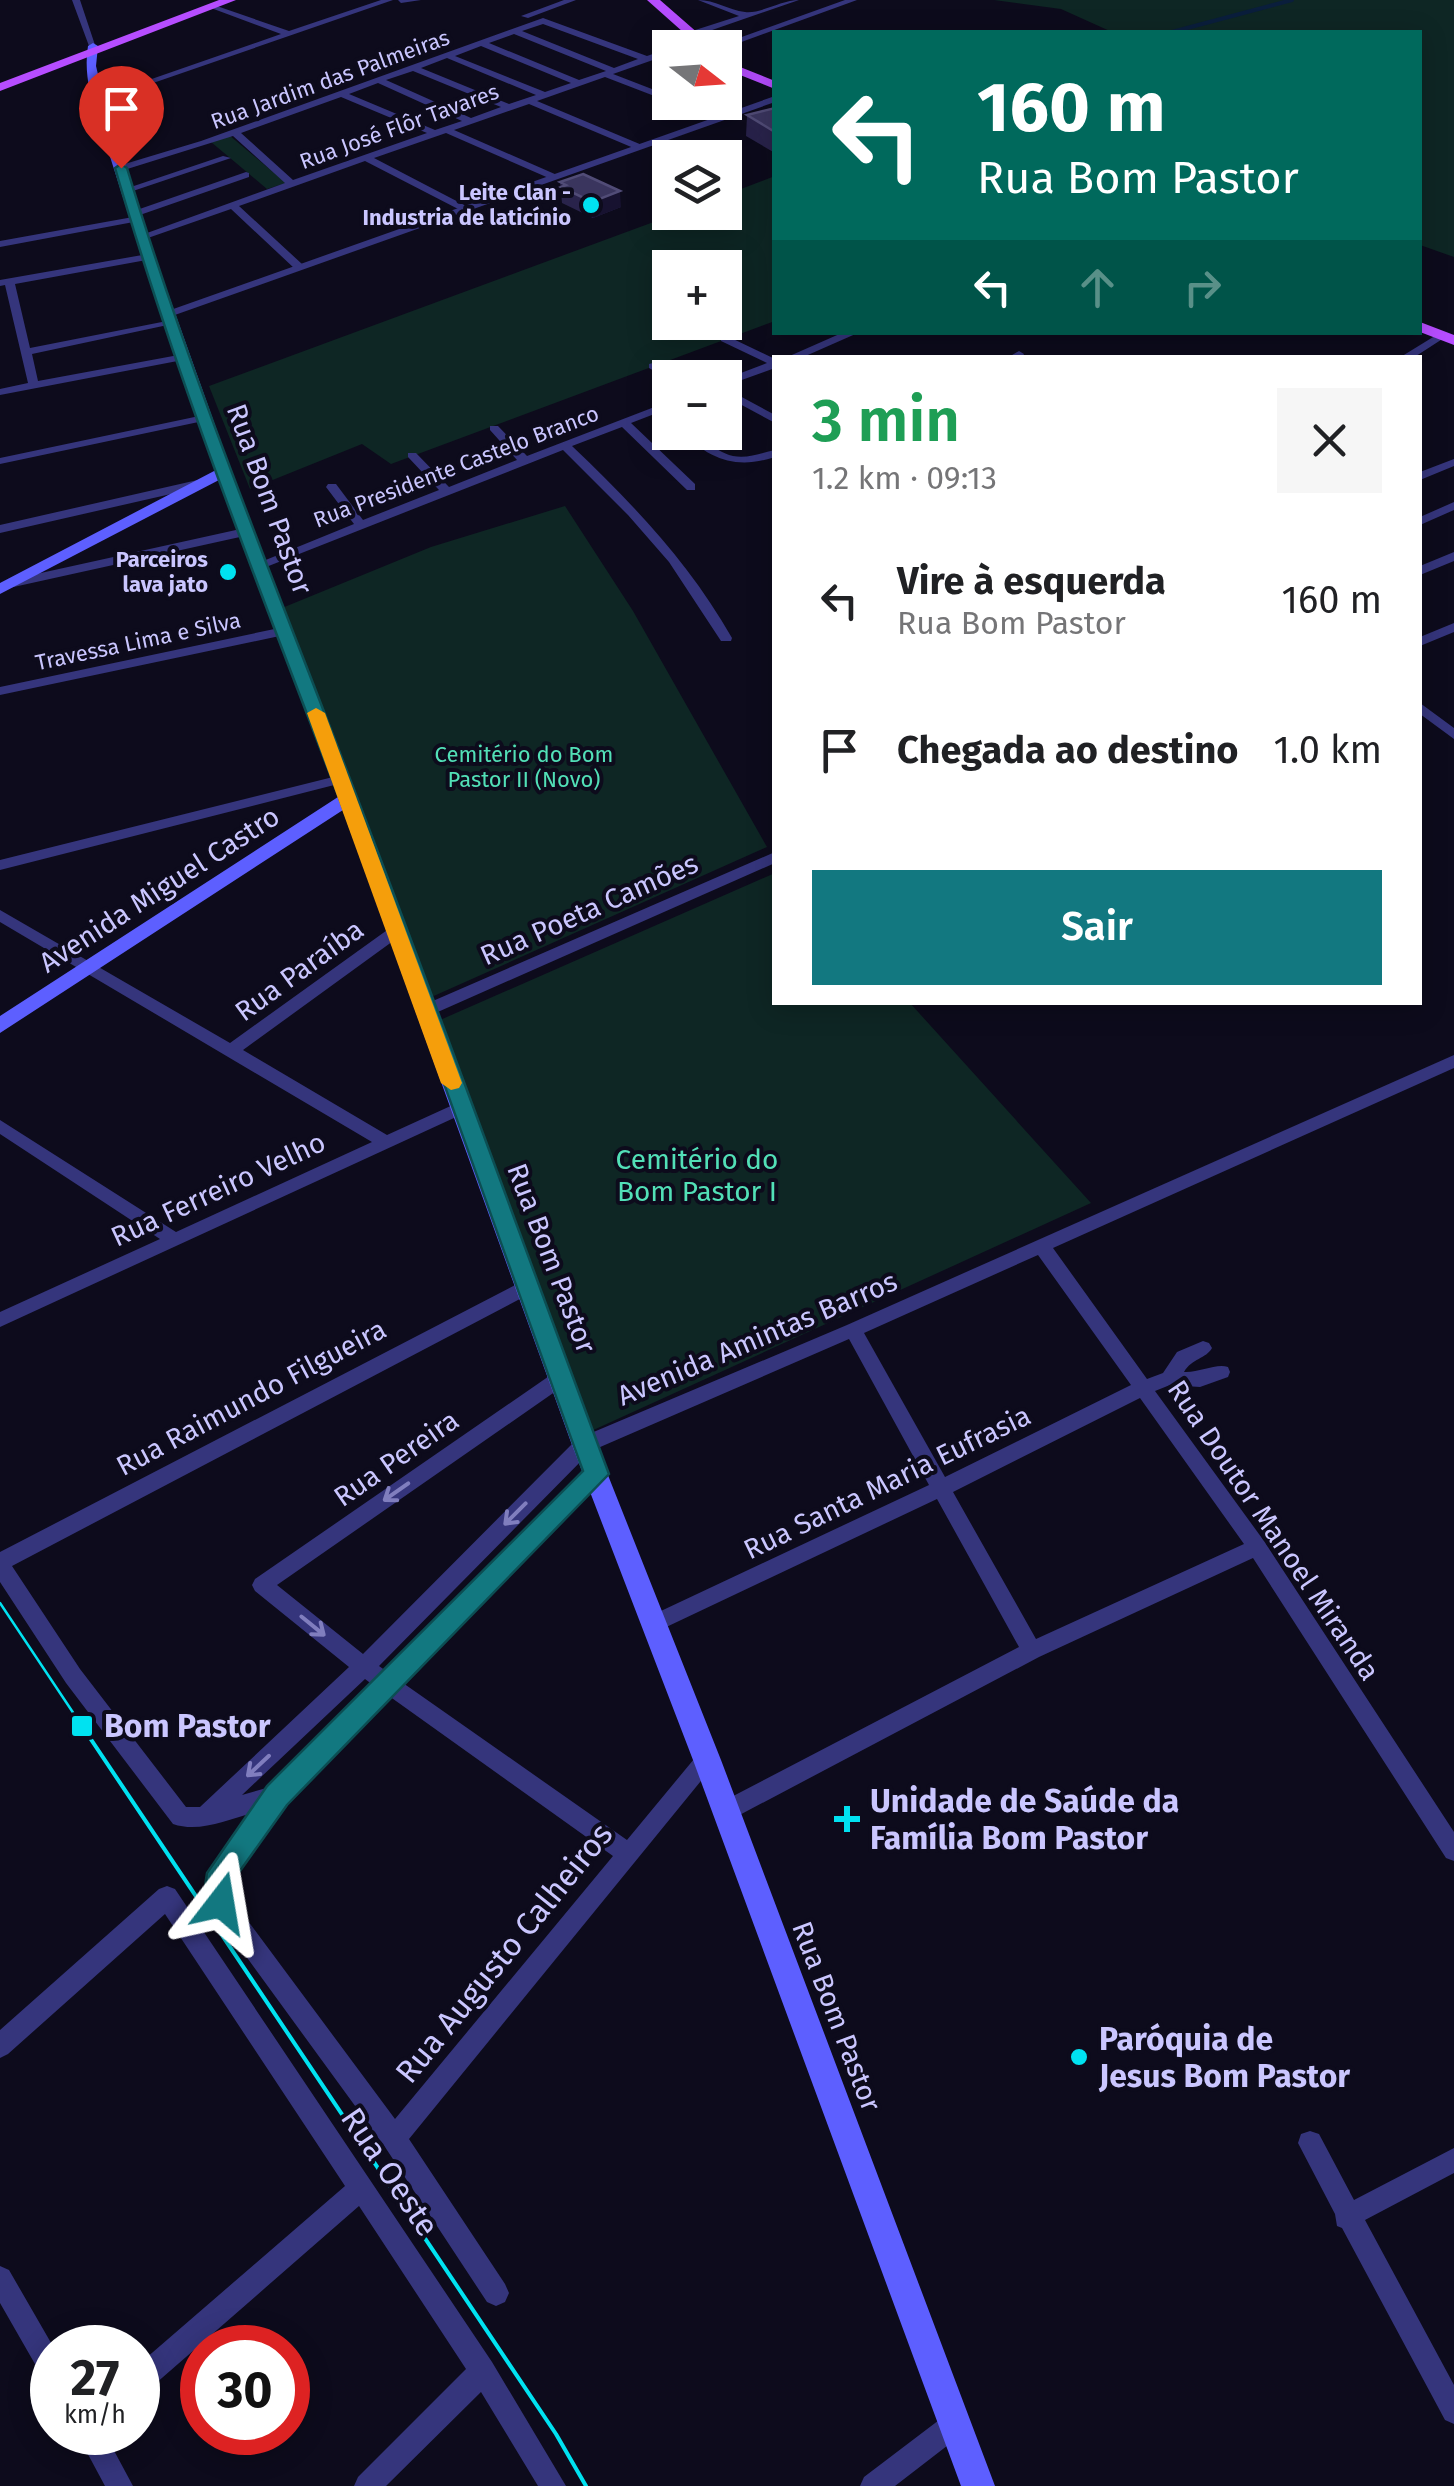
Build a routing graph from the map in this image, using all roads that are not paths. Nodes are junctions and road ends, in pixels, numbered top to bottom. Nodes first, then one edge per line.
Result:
1 (92, 0) edge
2 (230, 0) edge
3 (389, 0) edge
4 (572, 0) edge
5 (642, 0) edge
6 (653, 0) edge
7 (702, 0) edge
8 (793, 0) edge
9 (852, 0) edge
10 (407, 1) edge
11 (78, 2) edge
12 (213, 3) edge
13 (378, 4) junction
14 (748, 16) junction
15 (678, 30) edge
16 (681, 30) edge
17 (716, 30) edge
18 (514, 32) junction
19 (288, 34) junction
20 (306, 38) dead end
21 (742, 38) edge
22 (480, 44) junction
23 (92, 49) junction
24 (446, 56) junction
25 (652, 58) edge
26 (646, 60) junction
27 (742, 63) edge
28 (412, 67) junction
29 (609, 72) junction
30 (742, 72) edge
31 (772, 75) edge
32 (344, 80) dead end
33 (376, 80) junction
34 (579, 83) junction
35 (0, 84) edge
36 (772, 84) edge
37 (652, 91) edge
38 (340, 93) junction
39 (544, 96) junction
40 (98, 98) junction
41 (772, 100) edge
42 (530, 101) junction
43 (510, 108) junction
44 (742, 111) edge
45 (717, 120) edge
46 (470, 121) junction
47 (448, 130) junction
48 (234, 132) junction
49 (436, 134) junction
50 (204, 143) junction
51 (640, 147) junction
52 (226, 158) junction
53 (368, 159) junction
54 (121, 168) junction
55 (246, 175) junction
56 (554, 177) junction
57 (293, 184) junction
58 (127, 190) junction
59 (267, 194) junction
60 (233, 206) junction
61 (465, 208) junction
62 (135, 216) junction
63 (142, 238) junction
64 (0, 244) edge
65 (148, 257) junction
66 (298, 266) junction
67 (5, 283) edge
68 (1422, 314) edge
69 (170, 318) junction
70 (1422, 328) edge
71 (1450, 334) edge
72 (835, 335) edge
73 (727, 340) edge
74 (24, 352) junction
75 (796, 355) edge
76 (1410, 355) edge
77 (184, 357) junction
78 (772, 362) edge
79 (772, 364) edge
80 (742, 379) edge
81 (34, 386) junction
82 (0, 392) edge
83 (742, 398) edge
84 (650, 412) edge
85 (204, 418) junction
86 (772, 418) edge
87 (623, 422) junction
88 (494, 428) dead end
89 (564, 445) junction
90 (714, 450) edge
91 (412, 454) dead end
92 (772, 454) edge
93 (524, 460) junction
94 (0, 461) edge
95 (1454, 462) edge
96 (224, 472) junction
97 (1422, 475) edge
98 (202, 482) junction
99 (332, 487) dead end
100 (691, 487) dead end
101 (446, 491) junction
102 (1454, 506) edge
103 (1422, 520) edge
104 (360, 524) junction
105 (0, 529) edge
106 (245, 532) junction
107 (1454, 556) edge
108 (257, 566) junction
109 (1422, 570) edge
110 (5, 587) edge
111 (1454, 627) edge
112 (284, 630) junction
113 (726, 638) dead end
114 (1422, 641) edge
115 (0, 691) edge
116 (1422, 708) edge
117 (1452, 731) edge
118 (345, 789) junction
119 (772, 858) edge
120 (1, 863) edge
121 (0, 915) edge
122 (396, 932) junction
123 (83, 961) junction
124 (0, 1008) edge
125 (425, 1011) junction
126 (0, 1026) edge
127 (232, 1050) junction
128 (1454, 1061) edge
129 (460, 1108) junction
130 (0, 1126) edge
131 (384, 1141) junction
132 (176, 1240) junction
133 (1042, 1245) junction
134 (529, 1286) junction
135 (0, 1320) edge
136 (853, 1330) junction
137 (1203, 1348) dead end
138 (1220, 1372) dead end
139 (562, 1376) junction
140 (1170, 1378) junction
141 (1144, 1387) junction
142 (584, 1445) junction
143 (596, 1474) junction
144 (942, 1488) junction
145 (1257, 1546) junction
146 (0, 1564) edge
147 (653, 1624) junction
148 (1032, 1652) junction
149 (364, 1668) junction
150 (390, 1684) junction
151 (707, 1760) junction
152 (277, 1795) junction
153 (724, 1812) junction
154 (204, 1816) junction
155 (1454, 1851) edge
156 (628, 1854) junction
157 (0, 2045) edge
158 (394, 2138) junction
159 (1310, 2143) dead end
160 (1454, 2160) edge
161 (361, 2188) junction
162 (1346, 2216) junction
163 (0, 2279) edge
164 (496, 2293) dead end
165 (30, 2331) edge
166 (160, 2363) edge
167 (483, 2371) junction
168 (1444, 2372) edge
169 (1454, 2411) edge
170 (956, 2424) junction
171 (102, 2455) edge
172 (120, 2486) edge
173 (367, 2486) edge
174 (553, 2486) edge
175 (873, 2486) edge
176 (978, 2486) edge

1 - 11 street
2 - 12 main road
3 - 13 street
4 - 32 street
5 - 15 main road
6 - 16 main road
7 - 14 street
8 - 14 street
9 - 21 street
10 - 13 street
10 - 20 street
11 - 23 street
12 - 19 street
12 - 23 main road
13 - 19 street
14 - 17 street
18 - 22 street, Rua Jardim das Palmeiras
18 - 26 street, Rua Jardim das Palmeiras
18 - 29 street
19 - 40 street
22 - 24 street, Rua Jardim das Palmeiras
22 - 34 street
23 - 35 main road
23 - 40 main road, Rua Bom Pastor
24 - 28 street, Rua Jardim das Palmeiras
24 - 39 street
25 - 26 street, Rua José Flôr Tavares
26 - 29 street, Rua José Flôr Tavares
27 - 31 main road
28 - 33 street, Rua Jardim das Palmeiras
28 - 43 street
29 - 34 street, Rua José Flôr Tavares
29 - 37 street
30 - 36 main road
33 - 38 street, Rua Jardim das Palmeiras
33 - 46 street
34 - 39 street, Rua José Flôr Tavares
38 - 48 street, Rua Jardim das Palmeiras
38 - 49 street
39 - 42 street, Rua José Flôr Tavares
40 - 54 main road, Rua Bom Pastor
41 - 44 street
42 - 43 street, Rua José Flôr Tavares
42 - 51 street
43 - 46 street, Rua José Flôr Tavares
45 - 51 street
46 - 47 street, Rua José Flôr Tavares
47 - 49 street, Rua José Flôr Tavares
47 - 56 street
48 - 50 street, Rua Jardim das Palmeiras
48 - 57 street
49 - 53 street, Rua José Flôr Tavares
50 - 52 street
50 - 54 street, Rua Jardim das Palmeiras
51 - 56 street
52 - 55 street
52 - 58 street
53 - 57 street, Rua José Flôr Tavares
53 - 61 street
54 - 58 main road, Rua Bom Pastor
55 - 59 street
55 - 62 street
56 - 61 street
57 - 59 street, Rua José Flôr Tavares
58 - 62 main road, Rua Bom Pastor
59 - 60 street, Rua José Flôr Tavares
60 - 63 street, Rua José Flôr Tavares
60 - 66 street
61 - 66 street
62 - 63 main road, Rua Bom Pastor
62 - 64 street
63 - 65 main road, Rua Bom Pastor
65 - 67 street
65 - 69 main road, Rua Bom Pastor
66 - 69 street
67 - 74 street
68 - 71 main road
69 - 74 street
69 - 77 main road, Rua Bom Pastor
70 - 71 main road
71 - 76 street
72 - 75 street
73 - 78 street
74 - 81 street
77 - 81 street
77 - 85 main road, Rua Bom Pastor
79 - 80 street
81 - 82 street
83 - 86 street
84 - 87 street, Rua Presidente Castelo Branco
85 - 94 street
85 - 96 main road, Rua Bom Pastor
87 - 89 street, Rua Presidente Castelo Branco
87 - 100 street
88 - 93 street
89 - 93 street, Rua Presidente Castelo Branco
89 - 113 street
90 - 92 street
91 - 101 street
93 - 101 street, Rua Presidente Castelo Branco
95 - 97 street
96 - 98 main road
96 - 106 main road, Rua Bom Pastor
98 - 105 street
98 - 110 main road
99 - 104 street
101 - 104 street, Rua Presidente Castelo Branco
102 - 103 street
104 - 108 street, Rua Presidente Castelo Branco
106 - 108 main road, Rua Bom Pastor
106 - 110 street
107 - 109 street
108 - 112 main road, Rua Bom Pastor
111 - 114 street
112 - 115 street, Travessa Lima e Silva
112 - 118 main road, Rua Bom Pastor
116 - 117 street
118 - 120 street
118 - 122 main road, Rua Bom Pastor
118 - 123 main road, Avenida Miguel Castro
119 - 125 street, Rua Poeta Camões
121 - 123 street
122 - 125 main road, Rua Bom Pastor
122 - 127 street, Rua Paraíba
123 - 124 main road, Avenida Miguel Castro
123 - 126 main road, Avenida Miguel Castro
123 - 127 street
125 - 129 main road, Rua Bom Pastor
127 - 131 street
128 - 133 street, Avenida Amintas Barros
129 - 131 street, Rua Ferreiro Velho
129 - 134 main road, Rua Bom Pastor
130 - 132 street
131 - 132 street, Rua Ferreiro Velho
132 - 135 street, Rua Ferreiro Velho
133 - 136 street, Avenida Amintas Barros
133 - 141 street, Rua Doutor Manoel Miranda
134 - 139 main road, Rua Bom Pastor
134 - 146 street, Rua Raimundo Filgueira
136 - 142 street, Avenida Amintas Barros
136 - 144 street
137 - 140 street
138 - 140 street
139 - 142 main road, Rua Bom Pastor
139 -> 149 street, Rua Pereira
140 - 141 street, Rua Santa Maria Eufrasia
141 - 144 street, Rua Santa Maria Eufrasia
141 - 145 street, Rua Doutor Manoel Miranda
142 - 143 main road, Rua Bom Pastor
142 -> 149 street, Avenida Amintas Barros
143 - 147 main road, Rua Bom Pastor
143 - 150 street
144 - 147 street, Rua Santa Maria Eufrasia
144 - 148 street
145 - 148 street
145 - 155 street, Rua Doutor Manoel Miranda
146 - 154 street
147 - 151 main road, Rua Bom Pastor
148 - 153 street
149 - 150 street
149 -> 154 street, Avenida Amintas Barros
150 - 152 street
150 - 156 street
151 - 153 main road, Rua Bom Pastor
151 - 156 street, Rua Augusto Calheiros
152 - 154 street
152 - 158 street
153 - 170 main road, Rua Bom Pastor
156 - 158 street, Rua Augusto Calheiros
157 - 161 street, Rua Oeste
158 - 164 street
159 - 162 street
160 - 162 street
161 - 166 street
161 - 167 street, Rua Oeste
162 - 168 street
163 - 165 street
167 - 173 street
167 - 174 street, Rua Oeste
168 - 169 street
170 - 175 street
170 - 176 main road, Rua Bom Pastor
171 - 172 street

